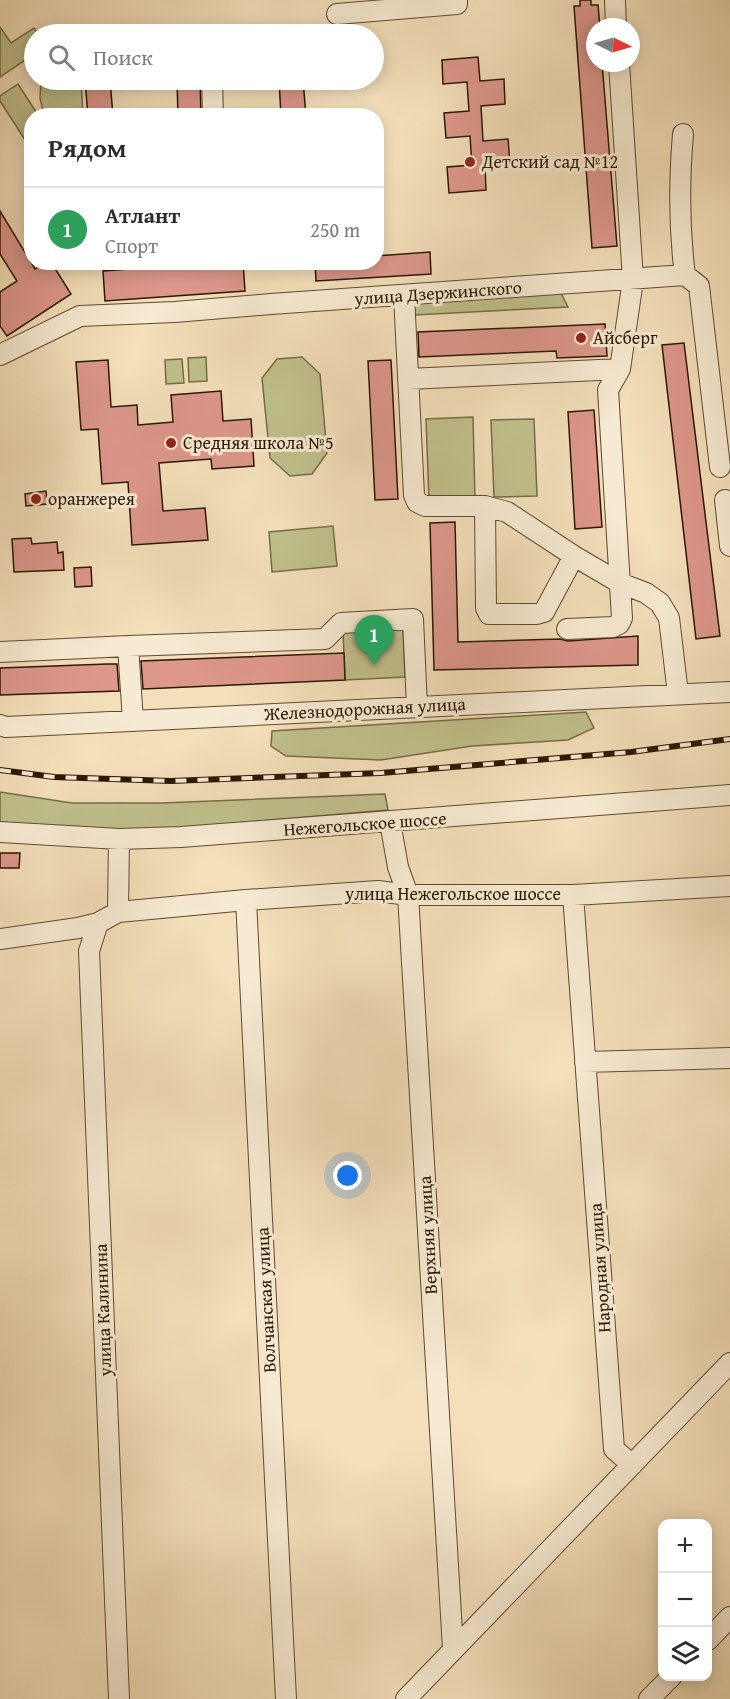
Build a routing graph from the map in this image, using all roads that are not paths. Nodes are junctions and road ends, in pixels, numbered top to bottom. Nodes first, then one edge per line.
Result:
1 (457, 0) edge
2 (615, 0) edge
3 (337, 14) dead end
4 (616, 18) edge
5 (620, 72) edge
6 (212, 90) edge
7 (213, 108) edge
8 (683, 134) dead end
9 (685, 276) junction
10 (633, 280) junction
11 (404, 295) junction
12 (0, 355) edge
13 (620, 369) junction
14 (408, 379) junction
15 (720, 467) dead end
16 (724, 500) dead end
17 (485, 506) junction
18 (730, 546) edge
19 (574, 556) junction
20 (620, 583) junction
21 (567, 629) dead end
22 (128, 646) junction
23 (0, 652) edge
24 (730, 692) edge
25 (678, 694) junction
26 (417, 707) junction
27 (133, 721) junction
28 (0, 725) edge
29 (730, 795) edge
30 (390, 822) junction
31 (0, 832) edge
32 (119, 840) junction
33 (730, 886) edge
34 (408, 895) junction
35 (573, 895) junction
36 (246, 900) junction
37 (118, 912) junction
38 (98, 923) junction
39 (0, 939) edge
40 (730, 1058) edge
41 (585, 1062) junction
42 (730, 1363) edge
43 (632, 1465) junction
44 (730, 1617) edge
45 (712, 1636) edge
46 (453, 1649) junction
47 (668, 1681) edge
48 (119, 1699) edge
49 (286, 1699) edge
50 (406, 1699) edge
51 (649, 1699) edge

1 - 3 street
2 - 4 street
5 - 10 street
6 - 7 street
8 - 9 street
9 - 10 street, улица Дзержинского
9 - 15 street
10 - 11 street, улица Дзержинского
10 - 13 street
11 - 12 street, улица Дзержинского
11 - 14 street
13 - 14 street
13 - 20 street
14 - 17 street
16 - 18 street
17 - 19 street
17 - 19 street
19 - 20 street
20 - 21 street
20 - 25 street
22 - 23 street
22 - 26 street
22 - 27 street
24 - 25 street, Железнодорожная улица
25 - 26 street, Железнодорожная улица
26 - 27 street, Железнодорожная улица
27 - 28 street, Железнодорожная улица
29 - 30 street, Нежегольское шоссе
30 - 32 street, Нежегольское шоссе
30 - 34 street, Верхняя улица
31 - 32 street, Нежегольское шоссе
32 - 37 street
33 - 35 street, улица Нежегольское шоссе
34 - 35 street, улица Нежегольское шоссе
34 - 36 street, улица Нежегольское шоссе
34 - 46 street, Верхняя улица
35 - 41 street, Народная улица
36 - 37 street, улица Нежегольское шоссе
36 - 49 street, Волчанская улица
37 - 38 street, улица Нежегольское шоссе
38 - 39 street, улица Нежегольское шоссе
38 - 48 street, улица Калинина
40 - 41 street
41 - 43 street, Народная улица
42 - 43 street
43 - 46 street
44 - 45 street
46 - 50 street
47 - 51 street

